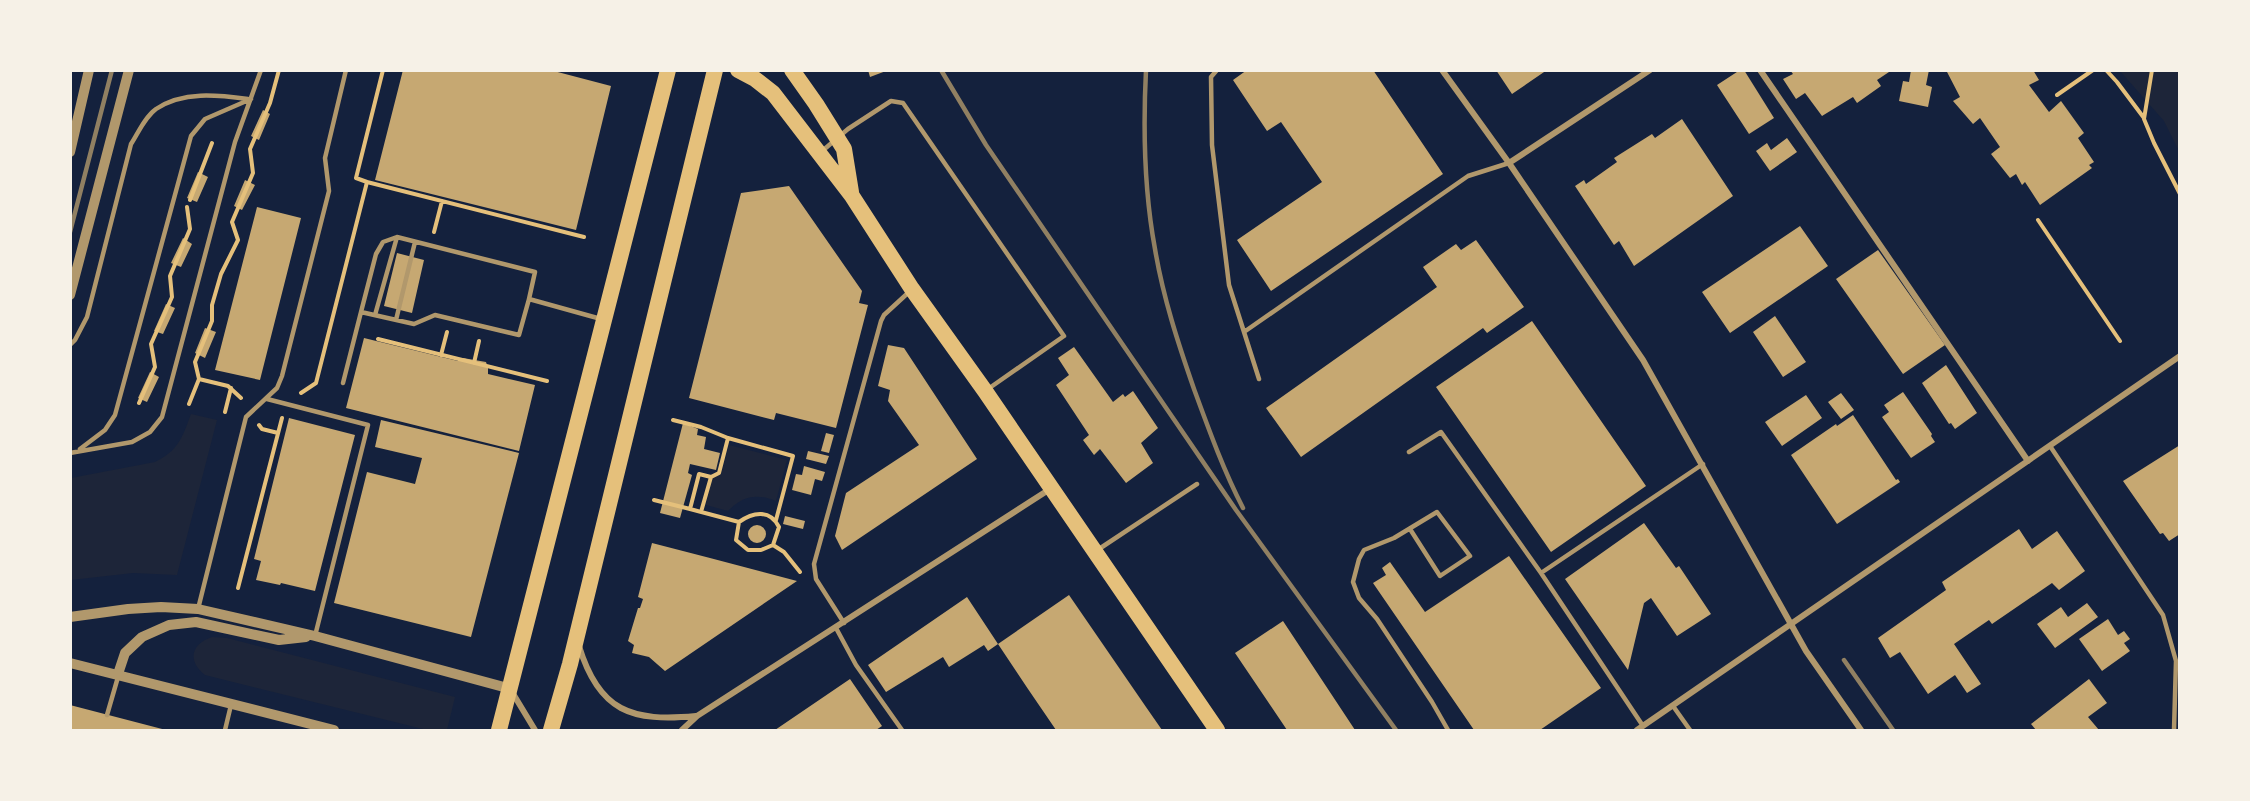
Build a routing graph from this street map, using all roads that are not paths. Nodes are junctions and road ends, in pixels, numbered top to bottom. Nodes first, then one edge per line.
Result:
1 (89, 70) edge
2 (129, 70) edge
3 (261, 70) edge
4 (346, 70) edge
5 (668, 70) edge
6 (715, 70) edge
7 (738, 70) edge
8 (792, 70) edge
9 (1217, 70) edge
10 (1442, 70) edge
11 (1650, 70) edge
12 (1760, 70) edge
13 (250, 99) junction
14 (837, 138) junction
15 (71, 146) edge
16 (819, 154) junction
17 (1509, 163) junction
18 (852, 196) junction
19 (397, 237) junction
20 (415, 242) junction
21 (912, 289) junction
22 (70, 295) edge
23 (529, 299) junction
24 (361, 312) junction
25 (375, 315) junction
26 (603, 319) junction
27 (396, 320) junction
28 (1244, 332) junction
29 (70, 345) edge
30 (2180, 356) edge
31 (1259, 379) dead end
32 (343, 383) dead end
33 (985, 392) junction
34 (267, 399) junction
35 (2050, 446) junction
36 (78, 451) junction
37 (1409, 452) dead end
38 (70, 453) edge
39 (2028, 461) junction
40 (1703, 464) junction
41 (1197, 484) dead end
42 (1051, 489) junction
43 (1410, 529) junction
44 (1094, 552) junction
45 (1541, 573) junction
46 (198, 609) junction
47 (70, 617) edge
48 (844, 623) junction
49 (1791, 623) junction
50 (836, 628) junction
51 (315, 636) junction
52 (577, 636) junction
53 (70, 663) edge
54 (118, 674) junction
55 (511, 689) junction
56 (231, 705) junction
57 (1673, 706) junction
58 (107, 715) dead end
59 (697, 716) junction
60 (1643, 726) junction
61 (225, 730) edge
62 (334, 730) edge
63 (499, 730) edge
64 (535, 730) edge
65 (551, 730) edge
66 (682, 730) edge
67 (902, 730) edge
68 (1217, 730) edge
69 (1448, 730) edge
70 (1636, 730) edge
71 (1690, 730) edge
72 (1861, 730) edge
73 (2174, 730) edge

1 - 15 street
2 - 22 street
3 - 13 lane
4 - 34 lane
5 - 26 highway
6 - 52 highway
7 - 16 highway
8 - 14 highway
9 - 28 lane
10 - 17 street
11 - 17 street
12 - 39 street
13 - 29 lane
13 - 36 lane
13 - 36 lane
14 - 16 lane
14 - 18 highway
14 - 33 lane
16 - 18 highway
17 - 28 lane
17 - 40 street
18 - 21 highway
19 - 20 lane
19 - 24 lane
19 - 25 lane
20 - 23 lane
20 - 27 lane
21 - 33 highway
21 - 48 lane
23 - 26 lane
23 - 27 lane
24 - 25 lane
24 - 32 lane
25 - 27 lane
26 - 55 highway
28 - 31 lane
30 - 35 street
33 - 42 highway
34 - 46 lane
34 - 51 lane
35 - 39 street
35 - 73 lane
36 - 38 lane
37 - 45 lane
39 - 49 street
40 - 45 lane
40 - 49 street
41 - 44 lane
42 - 44 highway
42 - 48 street
43 - 43 lane
43 - 69 lane
44 - 68 highway
45 - 60 lane
46 - 47 street
46 - 51 street
48 - 50 street
49 - 57 street
49 - 72 street
50 - 59 street
50 - 67 lane
51 - 54 street
51 - 55 street
52 - 59 street
52 - 65 highway
53 - 54 street
54 - 56 street
54 - 58 lane
55 - 63 highway
55 - 64 street
56 - 61 lane
56 - 62 street
57 - 60 street
57 - 71 lane
59 - 66 street
60 - 70 street

